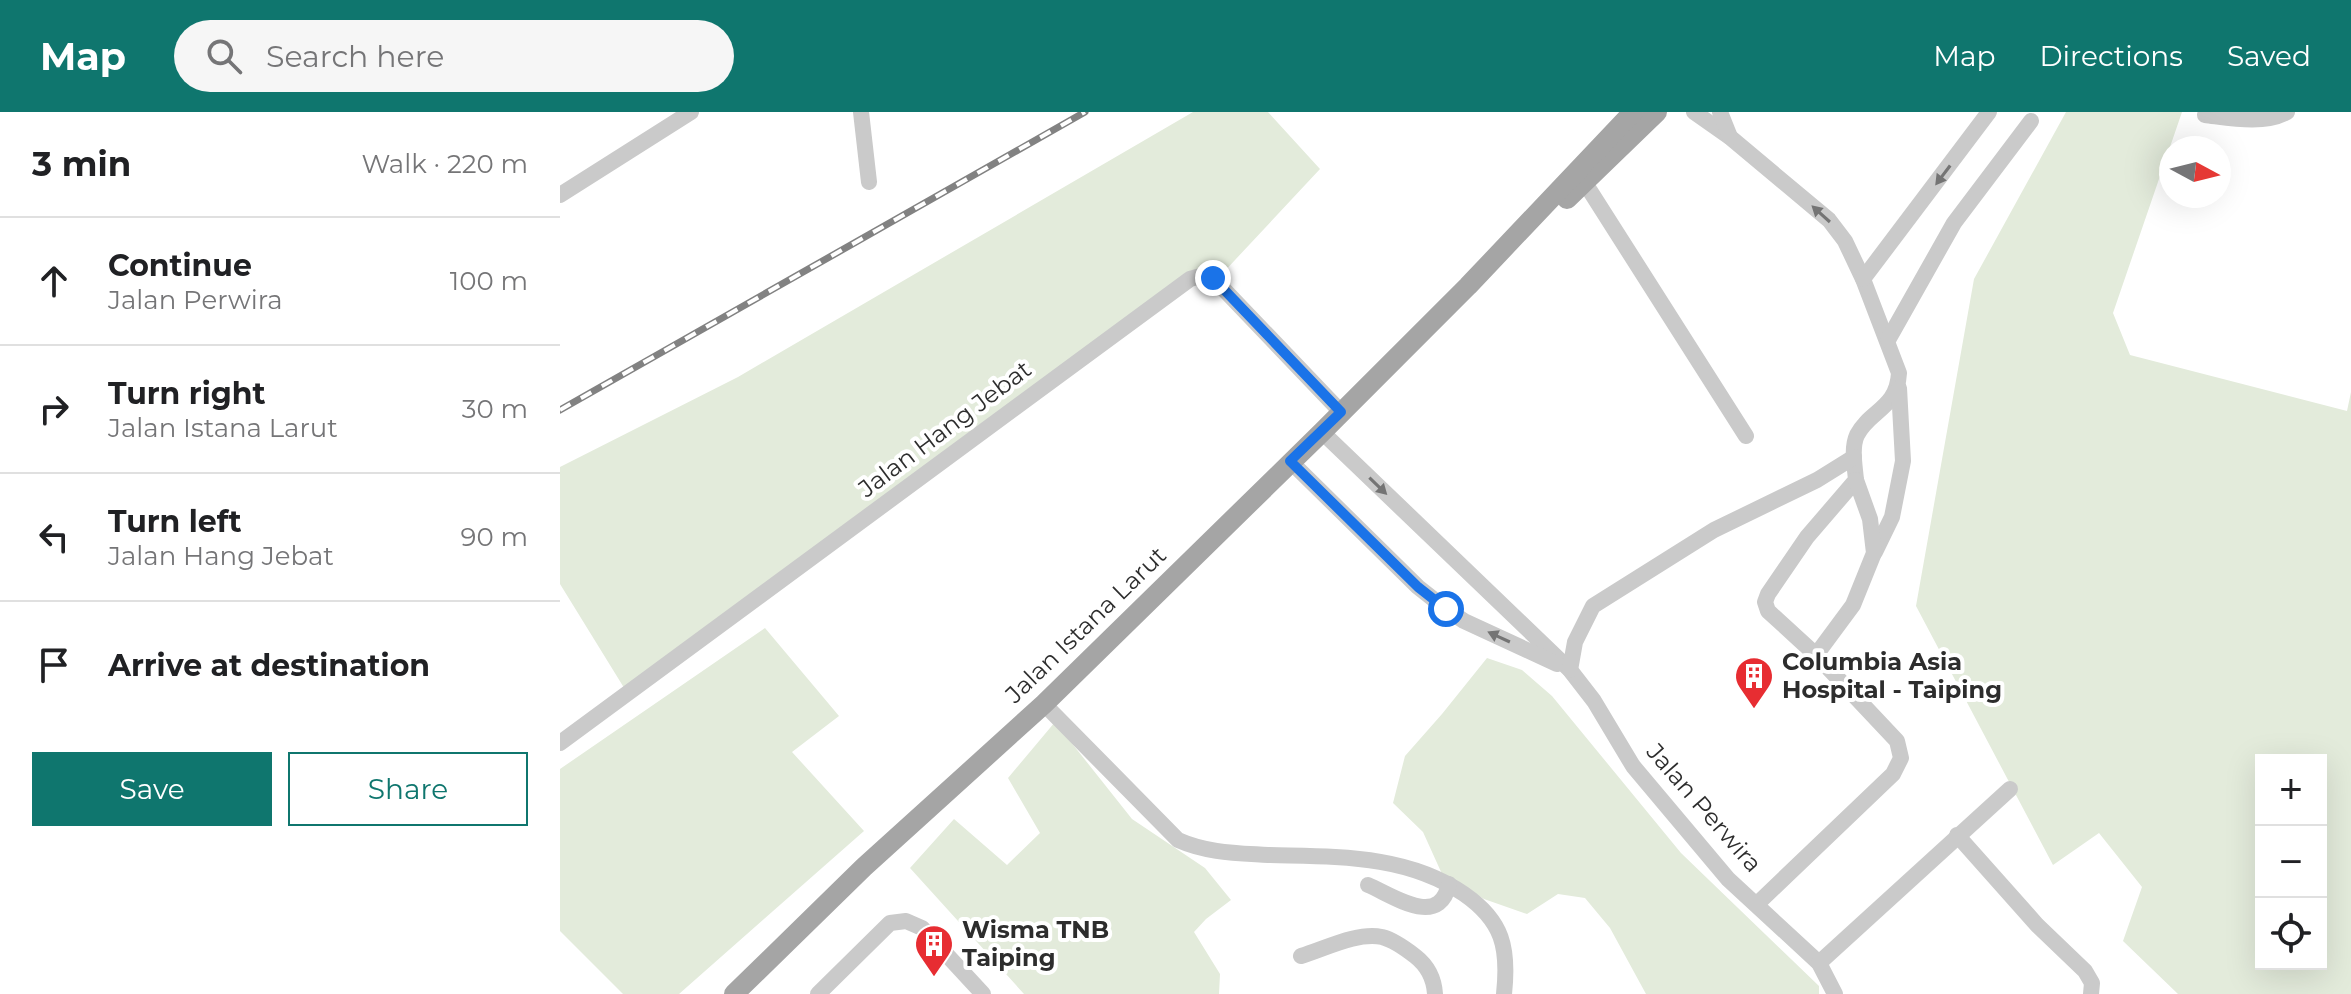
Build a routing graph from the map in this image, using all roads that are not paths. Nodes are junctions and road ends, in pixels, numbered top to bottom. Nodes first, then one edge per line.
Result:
1 (691, 112) edge
2 (861, 112) edge
3 (1633, 112) edge
4 (1657, 112) edge
5 (1694, 112) edge
6 (1720, 112) edge
7 (1989, 112) edge
8 (2287, 112) edge
9 (2205, 115) dead end
10 (2031, 121) dead end
11 (1731, 138) junction
12 (869, 182) dead end
13 (1585, 183) junction
14 (560, 195) edge
15 (1863, 279) junction
16 (1468, 286) junction
17 (1888, 340) junction
18 (1898, 387) junction
19 (1341, 412) junction
20 (1322, 432) junction
21 (1746, 436) dead end
22 (1854, 457) junction
23 (1290, 461) junction
24 (1856, 480) junction
25 (1874, 553) junction
26 (1816, 655) junction
27 (1570, 670) junction
28 (1044, 704) junction
29 (560, 743) edge
30 (2010, 789) dead end
31 (1957, 835) junction
32 (1449, 884) junction
33 (1368, 885) dead end
34 (1757, 904) junction
35 (1301, 956) dead end
36 (1819, 963) junction
37 (734, 994) edge
38 (818, 994) edge
39 (983, 994) edge
40 (1435, 994) edge
41 (1504, 994) edge
42 (1835, 994) edge
43 (2091, 994) edge

1 - 14 street
2 - 12 street
3 - 16 main road, Jalan Istana Larut
4 - 13 main road, Jalan Istana Larut
5 - 11 street
6 - 11 street
7 -> 15 street
8 - 9 street
10 - 17 street
15 -> 11 street
13 - 16 main road, Jalan Istana Larut
13 - 21 street
15 - 17 street
16 - 19 main road, Jalan Istana Larut
17 - 18 street
18 - 22 street
18 - 25 street
19 - 20 main road, Jalan Istana Larut
19 - 29 street, Jalan Hang Jebat
20 - 23 main road, Jalan Istana Larut
20 -> 27 street, Jalan Perwira
22 - 24 street
22 - 27 street
27 -> 23 street, Jalan Perwira
23 - 28 main road, Jalan Istana Larut
24 - 25 street
24 - 26 street
25 - 26 street
26 - 34 street
27 - 34 street, Jalan Perwira
28 - 32 street
28 - 37 main road, Jalan Istana Larut
30 - 31 street
31 - 36 street
31 - 43 street
32 - 33 street
32 - 41 street
34 - 36 street, Jalan Perwira
35 - 40 street
36 - 42 street, Jalan Perwira
38 - 39 street

